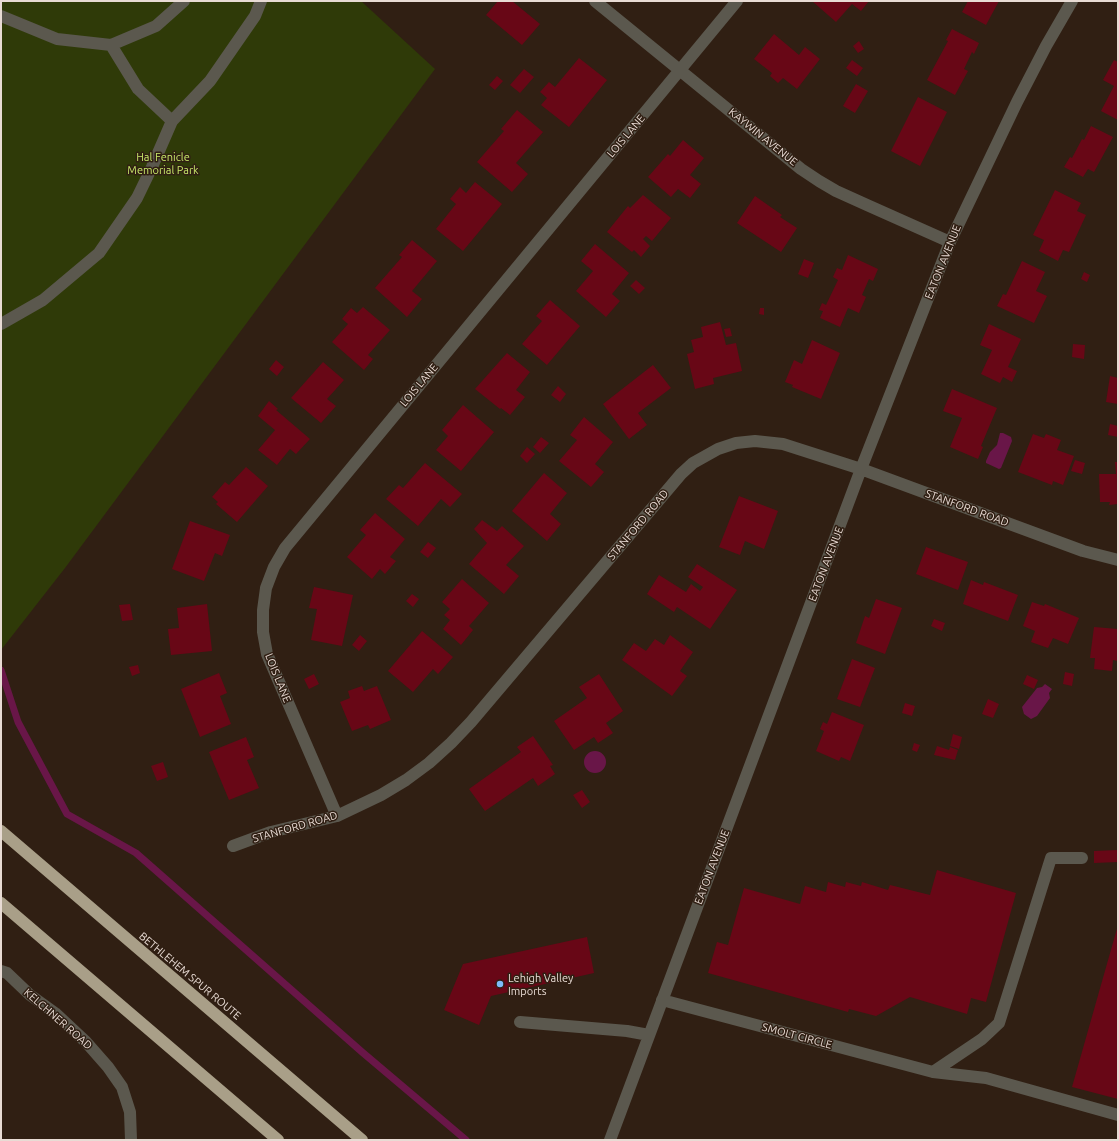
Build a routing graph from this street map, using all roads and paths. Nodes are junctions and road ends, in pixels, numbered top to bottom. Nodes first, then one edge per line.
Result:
1 (184, 1) edge
2 (261, 1) edge
3 (595, 1) edge
4 (737, 1) edge
5 (1072, 1) edge
6 (1, 16) edge
7 (111, 45) junction
8 (680, 71) junction
9 (172, 121) junction
10 (950, 242) junction
11 (1, 324) edge
12 (861, 469) junction
13 (1118, 560) edge
14 (337, 816) junction
15 (1, 831) edge
16 (233, 846) dead end
17 (1082, 858) dead end
18 (1, 903) edge
19 (1, 971) edge
20 (662, 1000) junction
21 (520, 1022) dead end
22 (649, 1035) junction
23 (933, 1072) junction
24 (1118, 1115) edge
25 (131, 1140) edge
26 (278, 1140) edge
27 (362, 1140) edge
28 (610, 1140) edge

1 - 7 street
2 - 9 street
3 - 8 street, KAYWIN AVENUE
4 - 8 street, LOIS LANE
5 - 10 street, EATON AVENUE
6 - 7 street
7 - 9 street
8 - 10 street, KAYWIN AVENUE
8 - 14 street, LOIS LANE
9 - 11 street
10 - 12 street, EATON AVENUE
12 - 13 street, STANFORD ROAD
12 - 14 street, STANFORD ROAD
12 - 20 street, EATON AVENUE
14 - 16 street, STANFORD ROAD
15 - 27 highway, BETHLEHEM SPUR ROUTE
17 - 23 street
18 - 26 highway
19 - 25 street, KELCHNER ROAD
20 - 22 street, EATON AVENUE
20 - 23 street, SMOLT CIRCLE
21 - 22 street
22 - 28 street, EATON AVENUE
23 - 24 street, SMOLT CIRCLE

